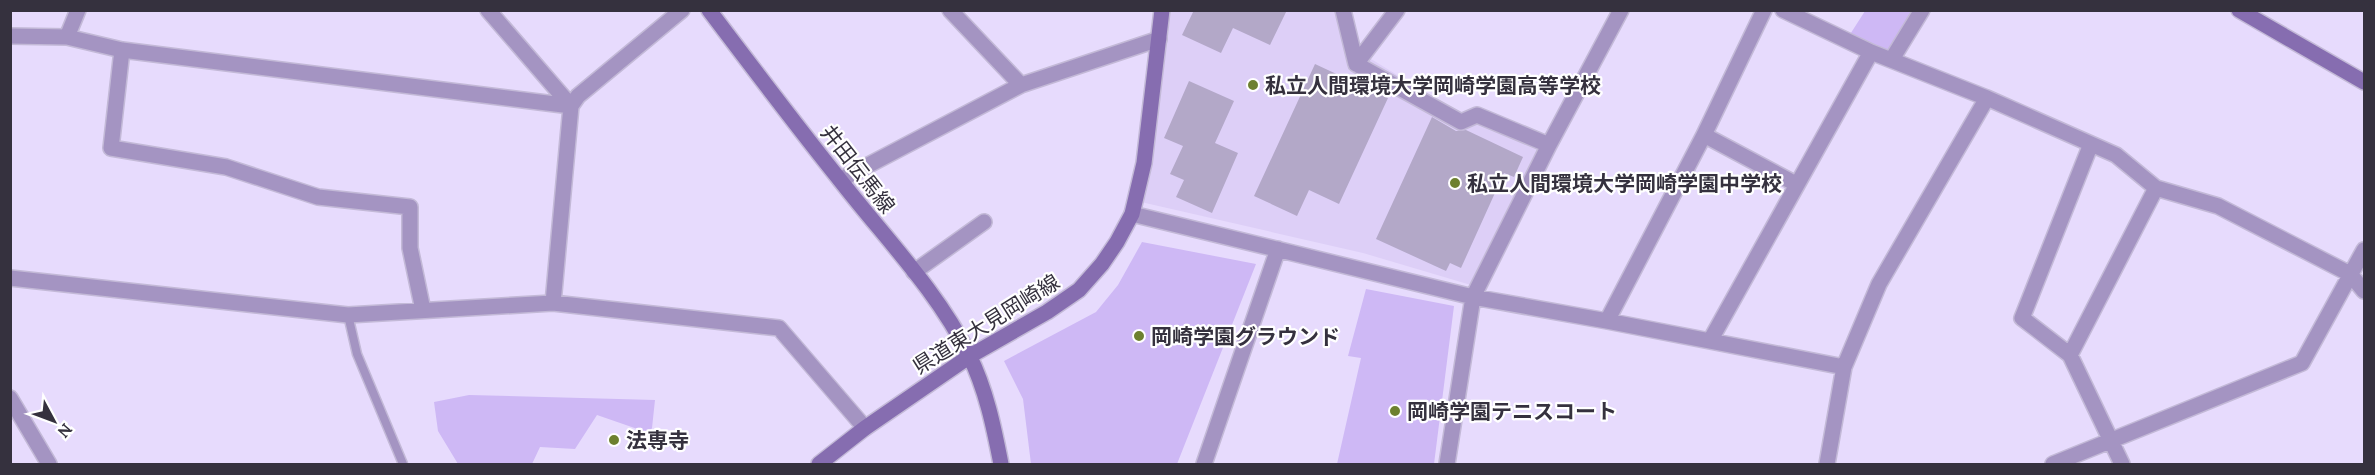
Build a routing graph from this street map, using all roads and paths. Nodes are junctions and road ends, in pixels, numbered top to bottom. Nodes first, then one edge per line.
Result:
1 (78, 10) edge
2 (488, 10) edge
3 (682, 10) edge
4 (709, 10) edge
5 (950, 10) edge
6 (1162, 10) edge
7 (1343, 10) edge
8 (1397, 10) edge
9 (1621, 10) edge
10 (1764, 10) edge
11 (1783, 10) edge
12 (1922, 10) edge
13 (2238, 10) edge
14 (10, 36) edge
15 (67, 37) junction
16 (1159, 39) junction
17 (122, 51) junction
18 (1871, 52) junction
19 (1892, 59) junction
20 (1356, 64) junction
21 (2364, 82) edge
22 (1021, 86) junction
23 (1987, 98) junction
24 (571, 106) junction
25 (1704, 135) junction
26 (2091, 144) junction
27 (1549, 145) junction
28 (840, 180) junction
29 (1796, 184) junction
30 (2156, 188) junction
31 (1132, 214) junction
32 (984, 222) dead end
33 (1278, 249) junction
34 (2364, 250) edge
35 (914, 272) junction
36 (2350, 274) junction
37 (10, 278) edge
38 (2364, 291) edge
39 (1473, 297) junction
40 (553, 303) junction
41 (423, 310) junction
42 (348, 315) junction
43 (1607, 321) junction
44 (1710, 341) junction
45 (970, 356) junction
46 (2070, 356) junction
47 (1844, 368) junction
48 (10, 398) edge
49 (865, 428) junction
50 (2112, 440) junction
51 (49, 465) edge
52 (403, 465) edge
53 (819, 465) edge
54 (1001, 465) edge
55 (1204, 465) edge
56 (1447, 465) edge
57 (1827, 465) edge
58 (2053, 465) edge
59 (2122, 465) edge

1 - 15 street
2 - 24 street
3 - 24 street
4 - 28 street, 井田伝馬線
5 - 22 street
6 - 16 street, 県道東大見岡崎線
7 - 20 street
8 - 20 street
9 - 27 street
10 - 25 street
11 - 18 street
12 - 19 street
13 - 21 street
14 - 15 street
15 - 17 street
16 - 22 street
16 - 31 street, 県道東大見岡崎線
17 - 24 street
17 - 41 street
18 - 19 street
18 - 29 street
19 - 23 street
20 - 27 street
22 - 28 street
23 - 26 street
23 - 47 street
24 - 40 street
25 - 29 street
25 - 43 street
26 - 30 street
26 - 46 street
27 - 39 street
28 - 35 street, 井田伝馬線
29 - 44 street
30 - 36 street
30 - 46 street
31 - 33 street
31 - 45 street, 県道東大見岡崎線
32 - 35 street
33 - 39 street
33 - 55 street
34 - 36 street
35 - 45 street, 井田伝馬線
36 - 38 street
36 - 50 street
37 - 42 street
39 - 43 street
39 - 56 street
40 - 41 street
40 - 49 street
41 - 42 street
42 - 52 lane
43 - 44 street
44 - 47 street
45 - 49 street, 県道東大見岡崎線
45 - 54 street, 井田伝馬線
46 - 50 street
47 - 57 street
48 - 51 street
49 - 53 street, 県道東大見岡崎線
50 - 58 street
50 - 59 street

